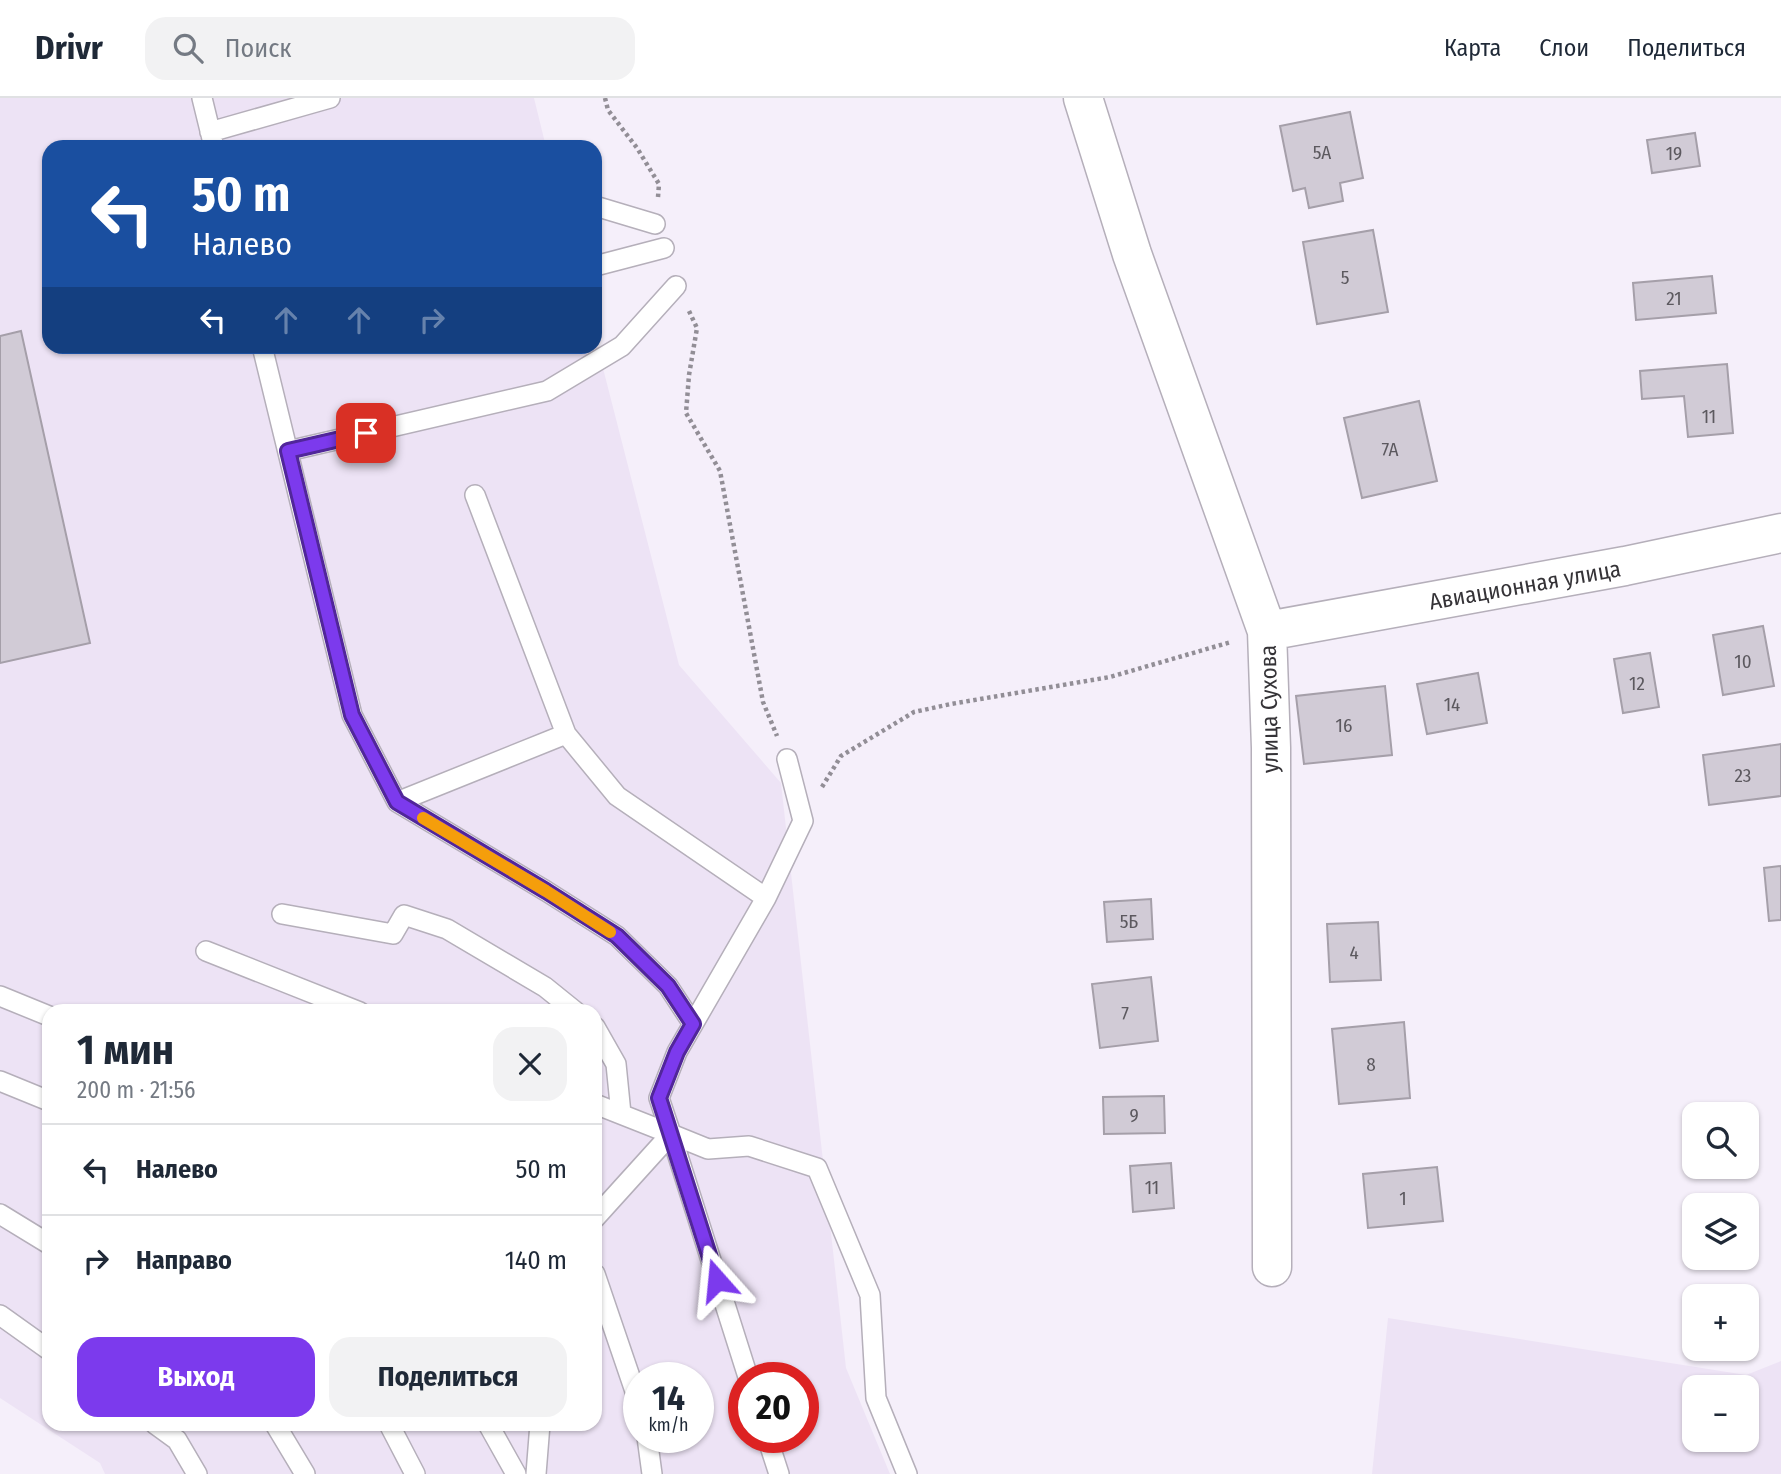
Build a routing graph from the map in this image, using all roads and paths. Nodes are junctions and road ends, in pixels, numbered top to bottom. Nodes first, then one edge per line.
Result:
1 (202, 98) edge
2 (330, 98) edge
3 (605, 98) edge
4 (1083, 98) edge
5 (212, 139) edge
6 (602, 208) edge
7 (655, 223) joint
8 (663, 248) dead end
9 (602, 264) edge
10 (677, 286) joint
11 (268, 354) edge
12 (288, 451) junction
13 (475, 495) dead end
14 (1781, 533) edge
15 (1268, 631) junction
16 (566, 734) junction
17 (787, 759) joint
18 (397, 802) junction
19 (803, 821) junction
20 (765, 898) junction
21 (282, 914) dead end
22 (206, 951) dead end
23 (0, 996) edge
24 (340, 1004) edge
25 (566, 1004) edge
26 (42, 1013) edge
27 (693, 1024) junction
28 (602, 1039) edge
29 (0, 1082) edge
30 (42, 1098) edge
31 (602, 1107) edge
32 (621, 1114) junction
33 (671, 1134) junction
34 (602, 1210) edge
35 (0, 1214) edge
36 (42, 1240) edge
37 (1272, 1267) dead end
38 (602, 1295) edge
39 (0, 1315) edge
40 (42, 1345) edge
41 (625, 1362) edge
42 (743, 1362) edge
43 (165, 1431) edge
44 (279, 1431) edge
45 (393, 1431) edge
46 (492, 1431) edge
47 (539, 1431) edge
48 (649, 1453) edge
49 (772, 1453) edge
50 (197, 1474) edge
51 (305, 1474) edge
52 (415, 1474) edge
53 (516, 1474) edge
54 (536, 1474) edge
55 (652, 1474) edge
56 (779, 1474) edge
57 (906, 1474) edge

1 - 5 lane
2 - 5 lane
3 - 7 path
4 - 15 street, улица Сухова
6 - 7 lane
8 - 9 lane
10 - 12 lane
10 - 17 path
11 - 12 lane
12 - 18 lane
13 - 16 lane
14 - 15 street, Авиационная улица
15 - 19 path
15 - 37 street, улица Сухова
16 - 18 lane
16 - 20 lane
17 - 19 lane
18 - 27 lane
19 - 20 lane
20 - 27 lane
21 - 25 lane
22 - 24 lane
23 - 26 lane
27 - 33 lane
28 - 32 lane
29 - 30 lane
31 - 32 lane
32 - 33 lane
33 - 34 lane
33 - 42 lane
33 - 57 lane
35 - 36 lane
38 - 41 lane
39 - 40 lane
43 - 50 lane
44 - 51 lane
45 - 52 lane
46 - 53 lane
47 - 54 lane
48 - 55 lane
49 - 56 lane

